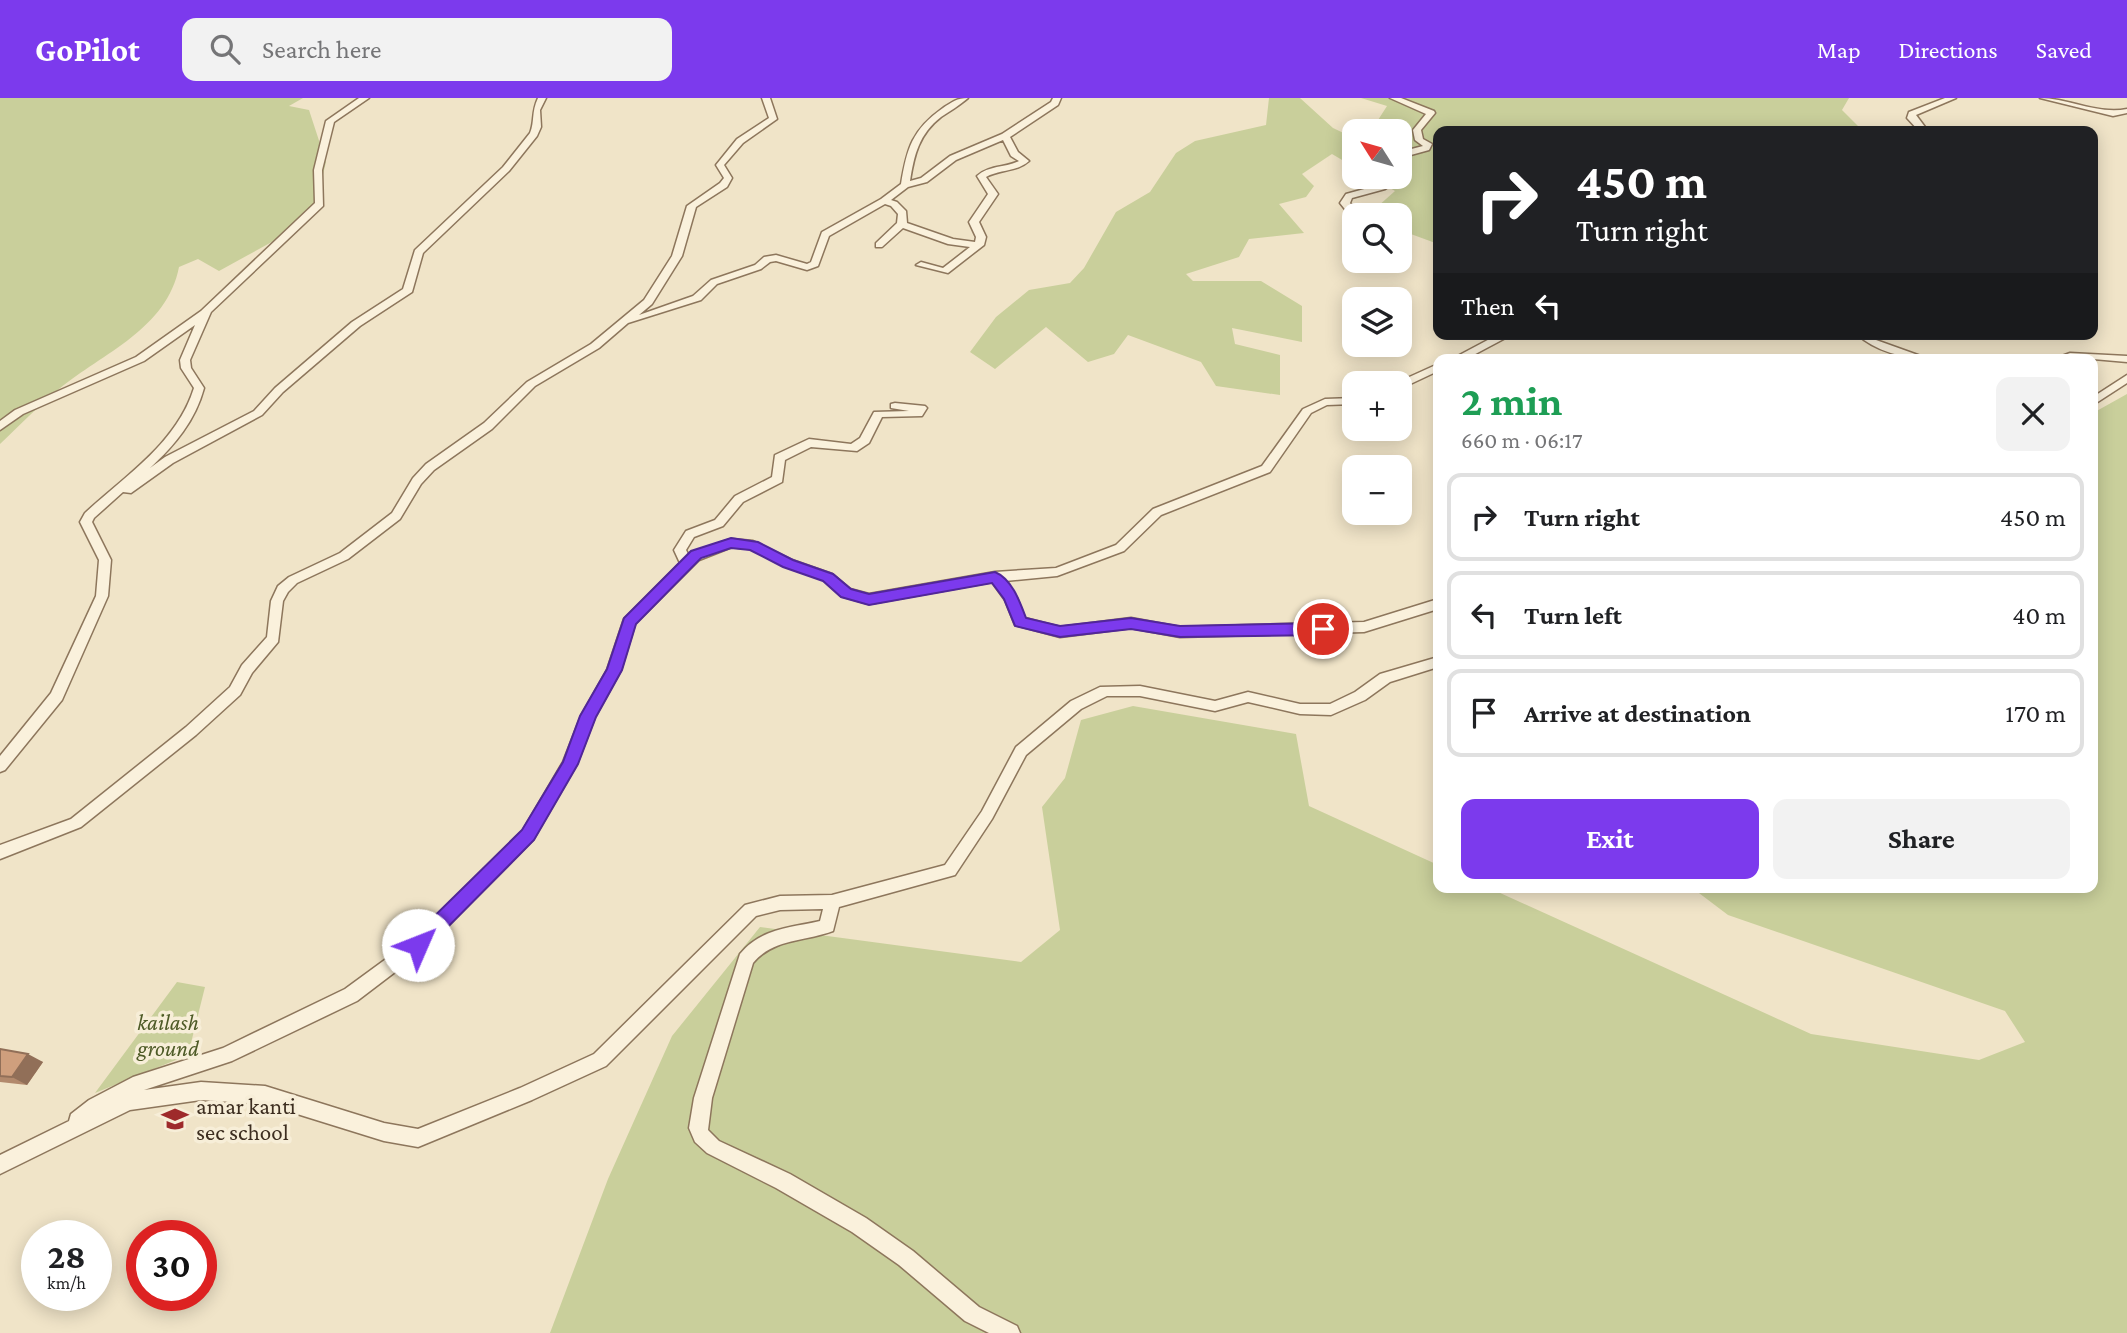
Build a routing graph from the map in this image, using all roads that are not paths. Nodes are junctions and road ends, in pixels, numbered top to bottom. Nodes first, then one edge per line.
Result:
1 (365, 98) edge
2 (542, 98) edge
3 (766, 98) edge
4 (964, 98) edge
5 (1057, 98) edge
6 (1394, 98) edge
7 (1952, 98) edge
8 (2044, 98) edge
9 (2127, 111) edge
10 (1919, 126) edge
11 (1005, 136) junction
12 (1412, 152) edge
13 (905, 185) junction
14 (1375, 189) edge
15 (884, 201) junction
16 (1346, 203) edge
17 (902, 224) junction
18 (979, 244) junction
19 (879, 246) dead end
20 (921, 265) dead end
21 (206, 311) junction
22 (623, 323) junction
23 (1496, 340) edge
24 (1870, 340) edge
25 (1467, 354) edge
26 (1909, 354) edge
27 (2098, 357) edge
28 (2127, 359) edge
29 (1433, 369) edge
30 (2127, 378) edge
31 (1412, 379) edge
32 (2098, 398) edge
33 (1342, 401) edge
34 (895, 406) dead end
35 (0, 426) edge
36 (99, 506) junction
37 (696, 555) junction
38 (995, 578) junction
39 (1433, 606) edge
40 (1145, 614) dead end
41 (1151, 629) junction
42 (1433, 664) edge
43 (0, 766) edge
44 (0, 852) edge
45 (831, 902) junction
46 (55, 1138) junction
47 (0, 1165) edge
48 (1010, 1333) edge

1 - 21 street
2 - 36 street
3 - 22 street
4 - 13 street
5 - 11 street
6 - 12 street
7 - 10 street
8 - 9 street
11 - 13 street
11 - 18 street
13 - 15 street
14 - 16 street
15 - 17 street
15 - 22 street
17 - 18 street
17 - 19 street
18 - 20 street
21 - 35 street
21 - 36 street
22 - 44 street
23 - 25 street
24 - 26 street
27 - 28 street
29 - 31 street
30 - 32 street
33 - 38 street
34 - 37 street
36 - 43 street
37 - 38 street
37 - 46 street
38 - 41 street
39 - 41 street
40 - 41 street
42 - 45 street
45 - 46 street
45 - 48 street
46 - 47 street

